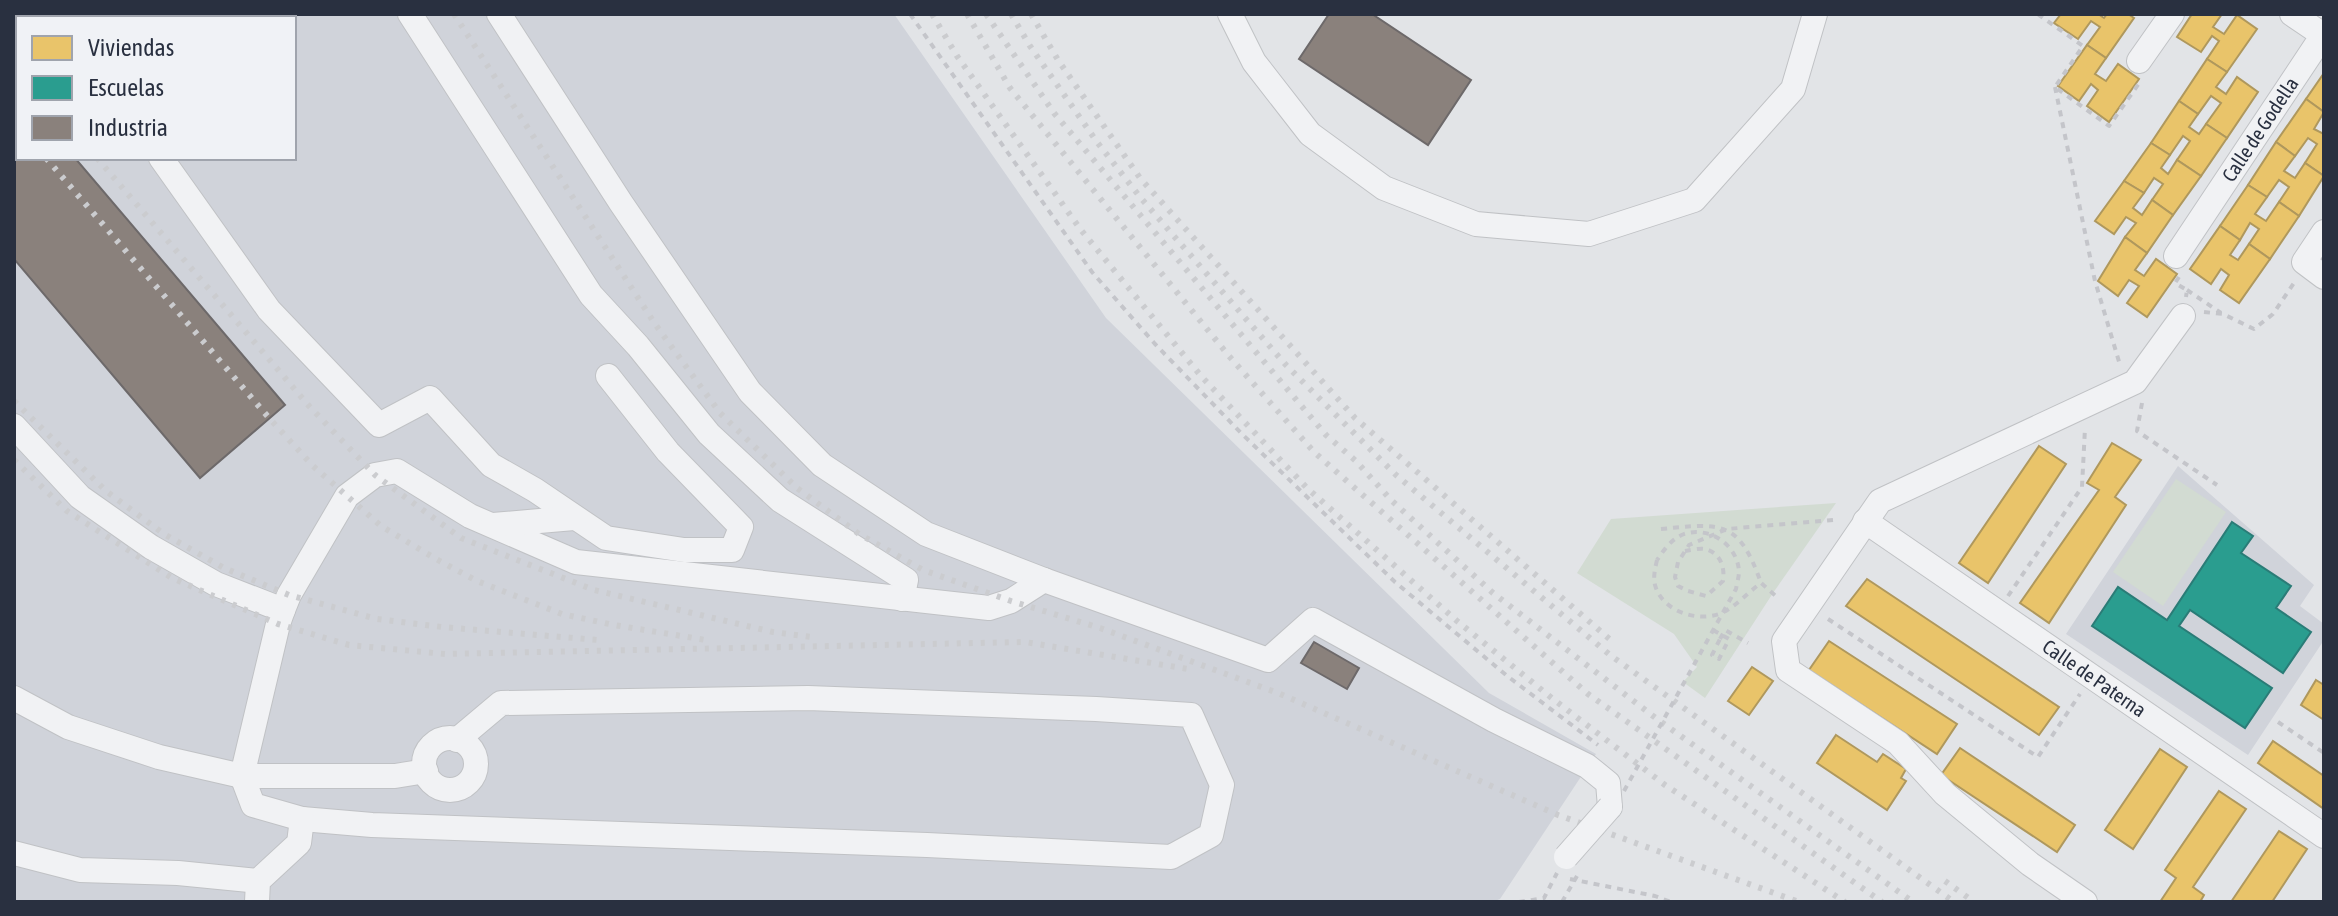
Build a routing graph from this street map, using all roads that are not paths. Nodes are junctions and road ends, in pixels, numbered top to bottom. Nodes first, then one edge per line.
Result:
1 (410, 14) edge
2 (499, 14) edge
3 (1230, 14) edge
4 (1815, 14) edge
5 (2172, 14) edge
6 (2292, 14) edge
7 (2139, 61) road end
8 (162, 160) edge
9 (2324, 232) edge
10 (2176, 256) road end
11 (2316, 270) edge
12 (2183, 316) road end
13 (608, 376) dead end
14 (14, 426) edge
15 (574, 518) junction
16 (1865, 521) junction
17 (491, 525) junction
18 (1044, 580) junction
19 (902, 599) junction
20 (283, 610) junction
21 (14, 698) edge
22 (457, 740) junction
23 (426, 771) junction
24 (242, 776) junction
25 (302, 819) junction
26 (2324, 836) edge
27 (14, 853) edge
28 (1567, 872) road end
29 (258, 891) edge
30 (2085, 902) edge

1 - 19 street
2 - 18 street
3 - 4 street
5 - 7 street
6 - 10 street, Calle de Godella
8 - 15 street
9 - 11 street
12 - 16 street
13 - 15 street
14 - 20 street
15 - 17 street
16 - 26 street, Calle de Paterna
16 - 30 street
17 - 19 street
17 - 20 street
18 - 19 street
18 - 28 street, bridge
20 - 24 street
21 - 24 street
22 - 23 street
22 - 23 street
22 - 25 street
23 - 24 street
24 - 25 street
25 - 29 street
27 - 29 street

